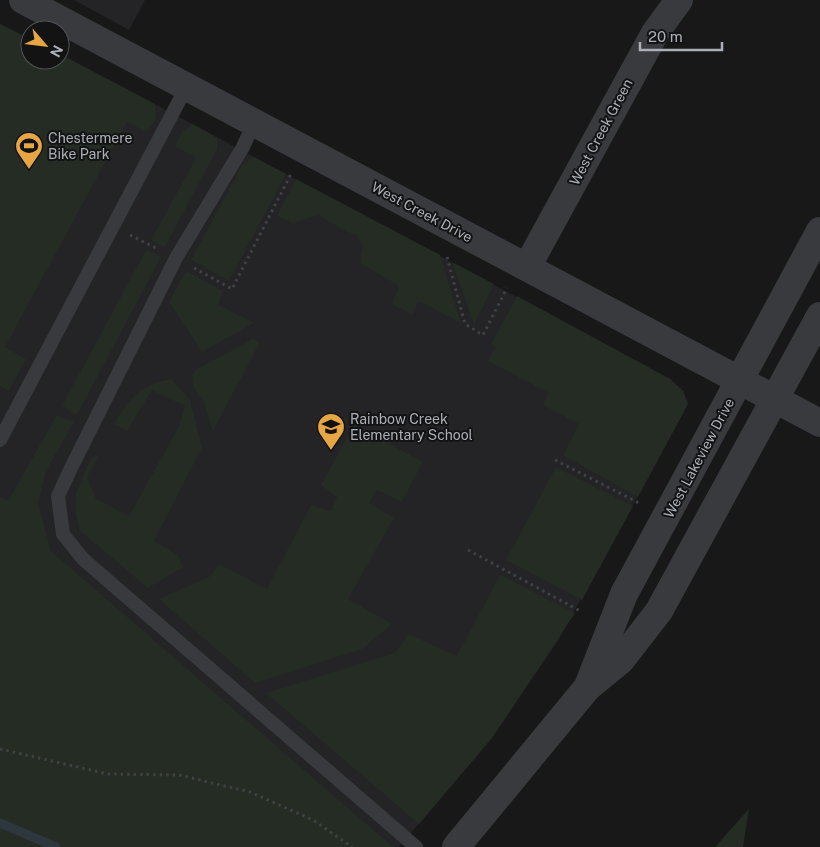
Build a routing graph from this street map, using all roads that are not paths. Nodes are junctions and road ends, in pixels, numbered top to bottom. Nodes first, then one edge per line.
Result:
1 (23, 0) edge
2 (679, 0) edge
3 (187, 86) junction
4 (254, 123) junction
5 (820, 231) edge
6 (527, 268) junction
7 (820, 316) edge
8 (740, 381) junction
9 (774, 399) junction
10 (820, 423) edge
11 (0, 440) edge
12 (588, 688) junction
13 (416, 847) edge
14 (456, 847) edge

1 - 3 street, West Creek Drive
2 - 6 street, West Creek Green
3 - 4 street, West Creek Drive
3 - 11 lane
4 - 6 street, West Creek Drive
4 - 13 lane
5 - 8 street, West Lakeview Drive
6 - 8 street, West Creek Drive
7 - 9 street, West Lakeview Drive
8 - 9 street, West Creek Drive
8 - 12 street, West Lakeview Drive
9 - 10 street, West Creek Drive
9 - 12 street, West Lakeview Drive
12 - 14 street, West Lakeview Drive

